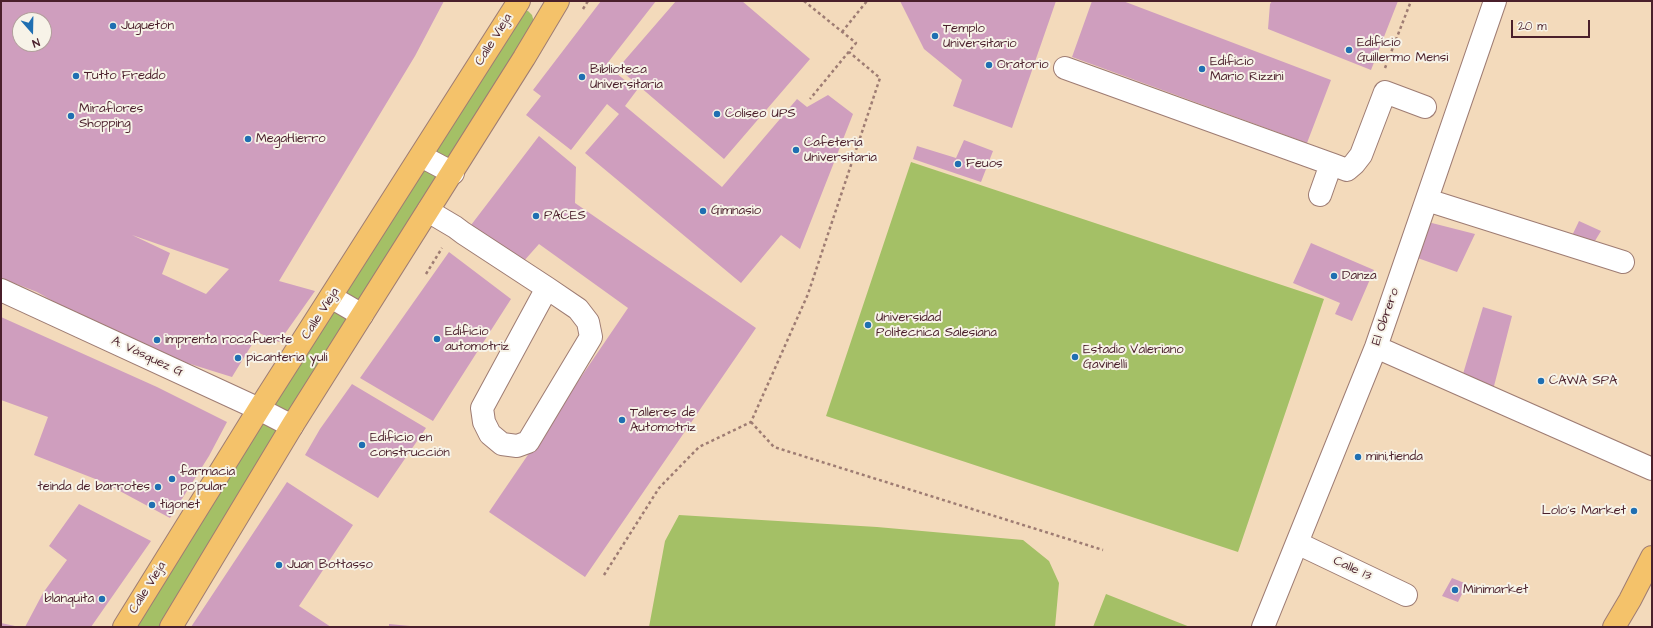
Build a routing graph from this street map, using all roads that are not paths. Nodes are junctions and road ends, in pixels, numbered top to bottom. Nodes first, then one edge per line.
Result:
1 (519, 1) edge
2 (558, 1) edge
3 (1495, 1) edge
4 (1065, 68) dead end
5 (1425, 107) dead end
6 (420, 156) junction
7 (1331, 164) junction
8 (453, 173) junction
9 (1320, 195) dead end
10 (1427, 200) junction
11 (428, 211) junction
12 (1623, 262) dead end
13 (547, 288) junction
14 (1, 290) edge
15 (332, 297) junction
16 (362, 315) junction
17 (1376, 347) junction
18 (259, 409) junction
19 (292, 426) junction
20 (1652, 469) edge
21 (1297, 543) junction
22 (1652, 557) edge
23 (1406, 595) dead end
24 (124, 627) edge
25 (171, 627) edge
26 (1263, 627) edge
27 (1614, 627) edge

1 - 6 main road, Calle Vieja
2 - 8 main road
3 - 10 street, El Obrero
4 - 7 street
5 - 7 street
6 - 8 street
6 - 15 main road, Calle Vieja
7 - 9 street
8 - 11 main road
10 - 12 street
10 - 17 street, El Obrero
11 - 13 street
11 - 16 main road
13 - 13 street
14 - 18 street, A. Vásquez G
15 - 16 street
15 - 18 main road, Calle Vieja
16 - 19 main road
17 - 20 street
17 - 21 street, El Obrero
18 - 19 street, A. Vásquez G
18 - 24 main road, Calle Vieja
19 - 25 main road
21 - 23 street, Calle 13
21 - 26 street, El Obrero
22 - 27 main road

